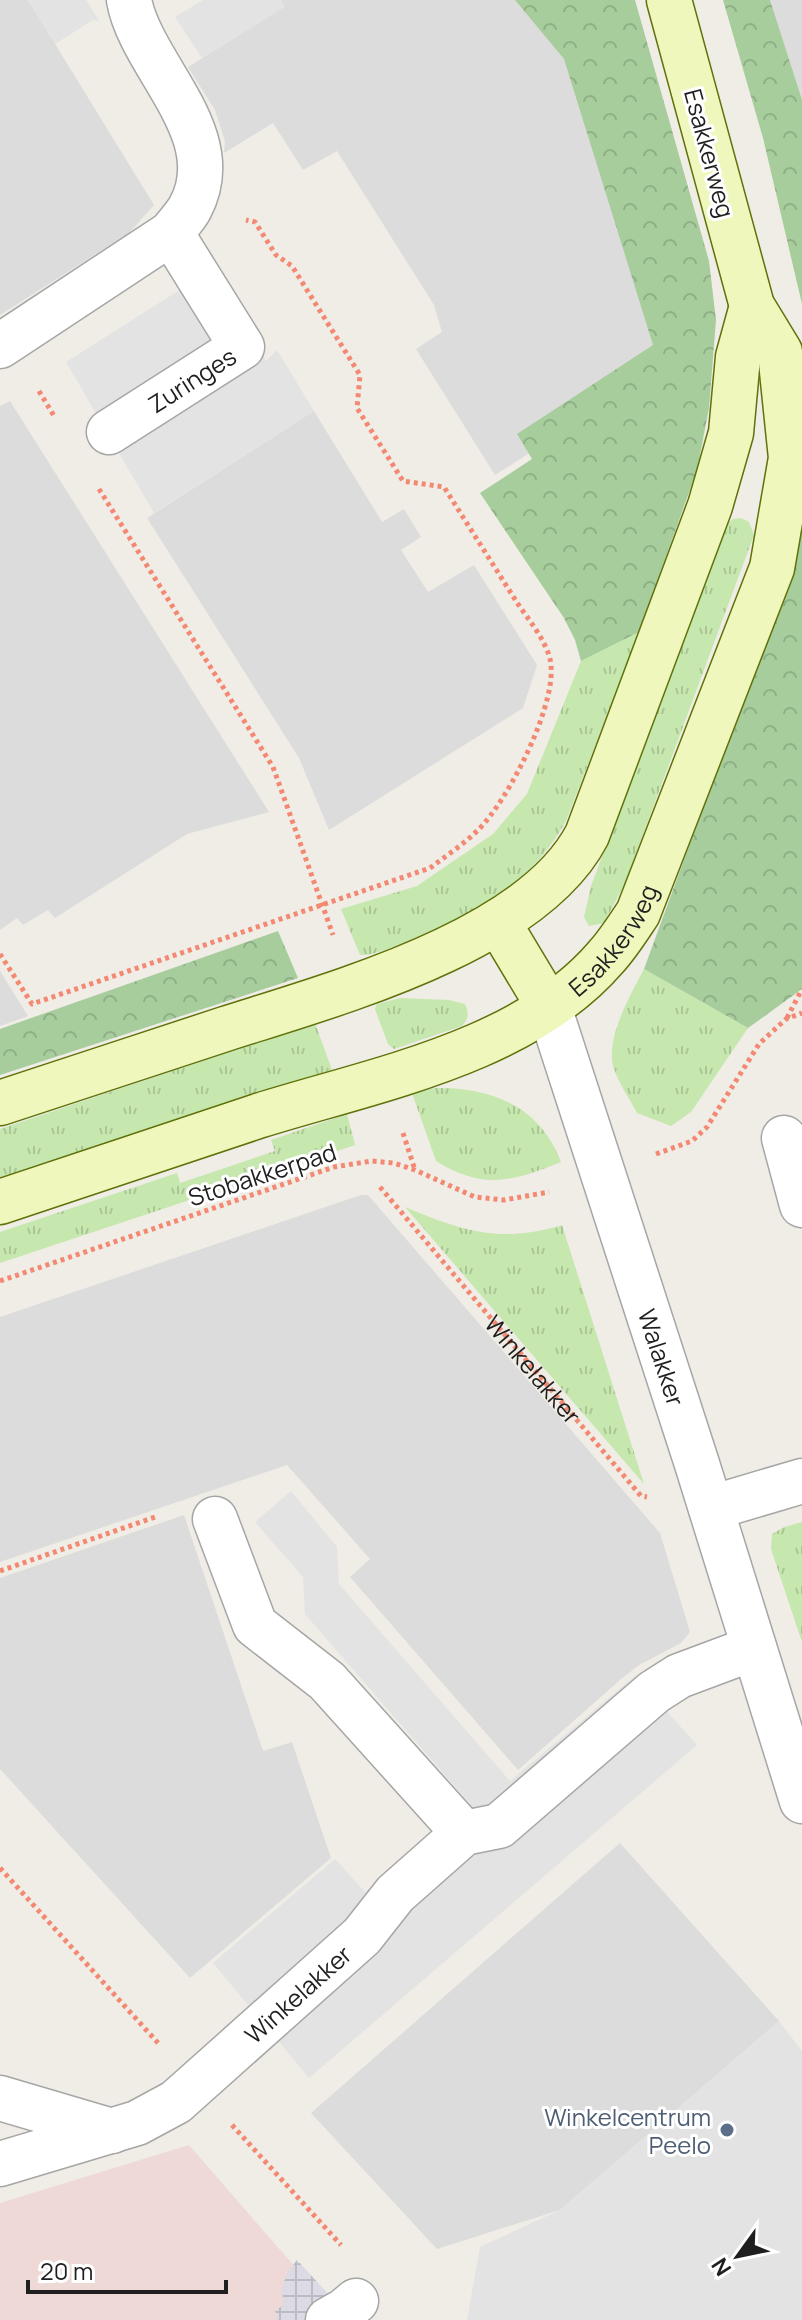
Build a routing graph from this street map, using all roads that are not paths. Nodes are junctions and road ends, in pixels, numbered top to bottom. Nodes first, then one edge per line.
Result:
1 (129, 0) edge
2 (669, 0) edge
3 (181, 220) junction
4 (752, 306) junction
5 (6, 342) edge
6 (109, 432) dead end
7 (498, 922) junction
8 (549, 1007) junction
9 (0, 1103) edge
10 (784, 1138) dead end
11 (0, 1202) edge
12 (802, 1205) edge
13 (802, 1481) edge
14 (711, 1508) junction
15 (215, 1519) road end
16 (754, 1648) junction
17 (802, 1801) edge
18 (464, 1833) junction
19 (0, 2098) edge
20 (112, 2131) junction
21 (0, 2164) edge

1 - 3 street
2 - 4 street, Esakkerweg
3 - 5 street
3 - 6 street, Zuringes
4 - 7 street
4 - 8 street, Esakkerweg
7 - 8 street, Walakker
7 - 9 street
8 - 11 street, Esakkerweg
8 - 14 street, Walakker
10 - 12 street
13 - 14 street
14 - 16 street, Walakker
15 - 18 street
16 - 17 street, Walakker
16 - 18 street, Winkelakker
18 - 20 street, Winkelakker
19 - 20 street
20 - 21 street, Winkelakker

